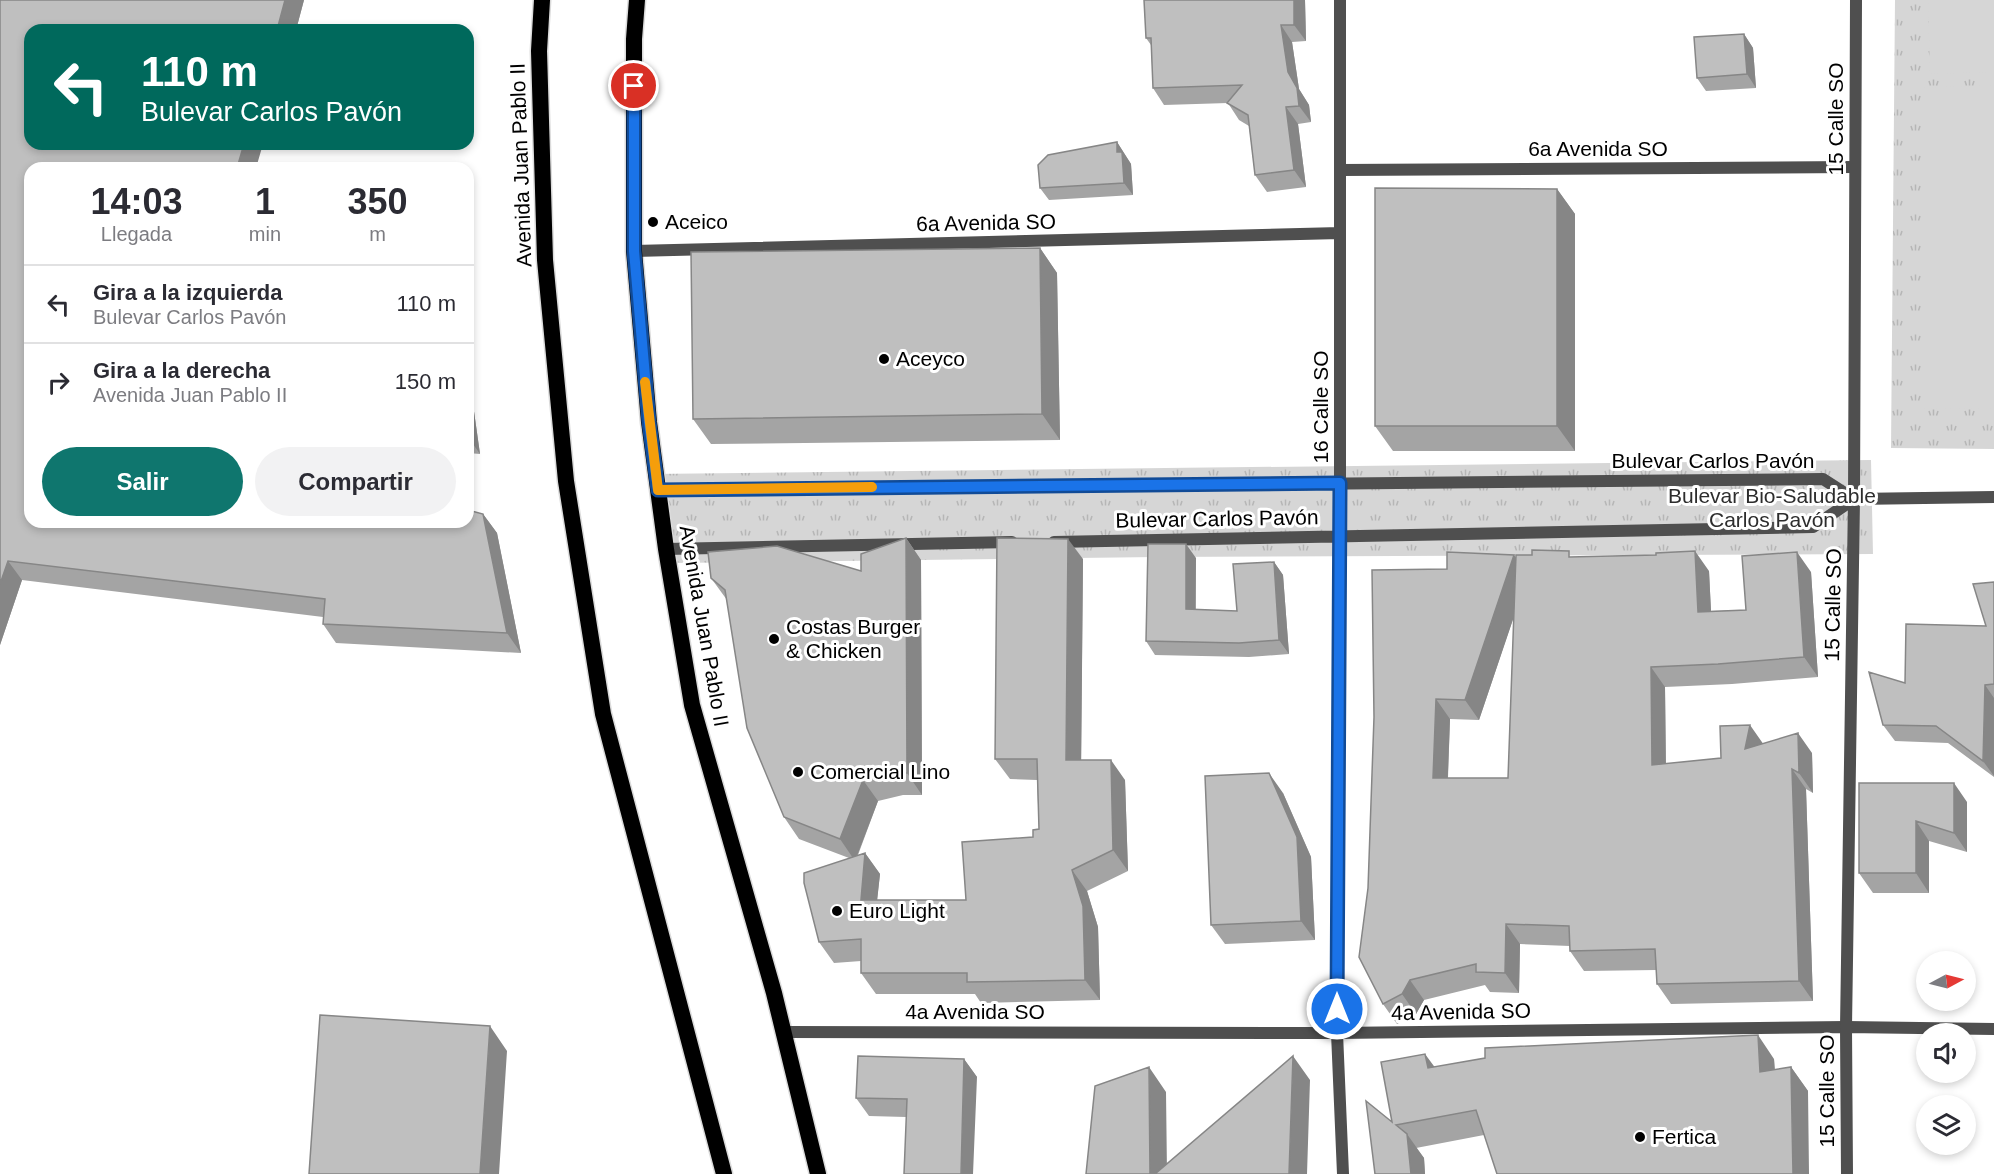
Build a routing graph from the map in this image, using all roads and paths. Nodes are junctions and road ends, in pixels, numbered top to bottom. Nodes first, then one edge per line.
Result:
1 (542, 0) edge
2 (637, 0) edge
3 (1340, 0) edge
4 (1856, 0) edge
5 (1855, 167) junction
6 (1340, 170) junction
7 (1340, 233) junction
8 (634, 251) junction
9 (1340, 483) junction
10 (658, 490) junction
11 (1994, 498) edge
12 (1854, 499) junction
13 (1340, 536) junction
14 (1020, 542) edge
15 (1044, 542) edge
16 (666, 549) junction
17 (1846, 1027) junction
18 (1994, 1029) edge
19 (784, 1032) junction
20 (1337, 1033) junction
21 (724, 1174) edge
22 (818, 1174) edge
23 (1343, 1174) edge
24 (1847, 1174) edge

1 - 21 highway, Avenida Juan Pablo II
2 - 8 highway, Avenida Juan Pablo II
3 - 6 street, 16 Calle SO
4 - 5 street, 15 Calle SO
5 - 6 street, 6a Avenida SO
5 - 12 street, 15 Calle SO
6 - 7 street, 16 Calle SO
7 - 8 street, 6a Avenida SO
7 - 9 street, 16 Calle SO
8 - 10 highway, Avenida Juan Pablo II
9 - 10 street, Bulevar Carlos Pavón
9 - 12 street, Bulevar Carlos Pavón
9 - 13 street, 16 Calle SO
10 - 16 highway, Avenida Juan Pablo II
11 - 12 street
12 - 13 street, Bulevar Carlos Pavón
12 - 17 street, 15 Calle SO
13 - 15 street, Bulevar Carlos Pavón
13 - 20 street, 16 Calle SO
14 - 16 street
16 - 19 highway, Avenida Juan Pablo II
17 - 18 street, 4a Avenida SO
17 - 20 street, 4a Avenida SO
17 - 24 street, 15 Calle SO
19 - 20 street, 4a Avenida SO
19 - 22 highway, Avenida Juan Pablo II
20 - 23 street, 16 Calle SO

